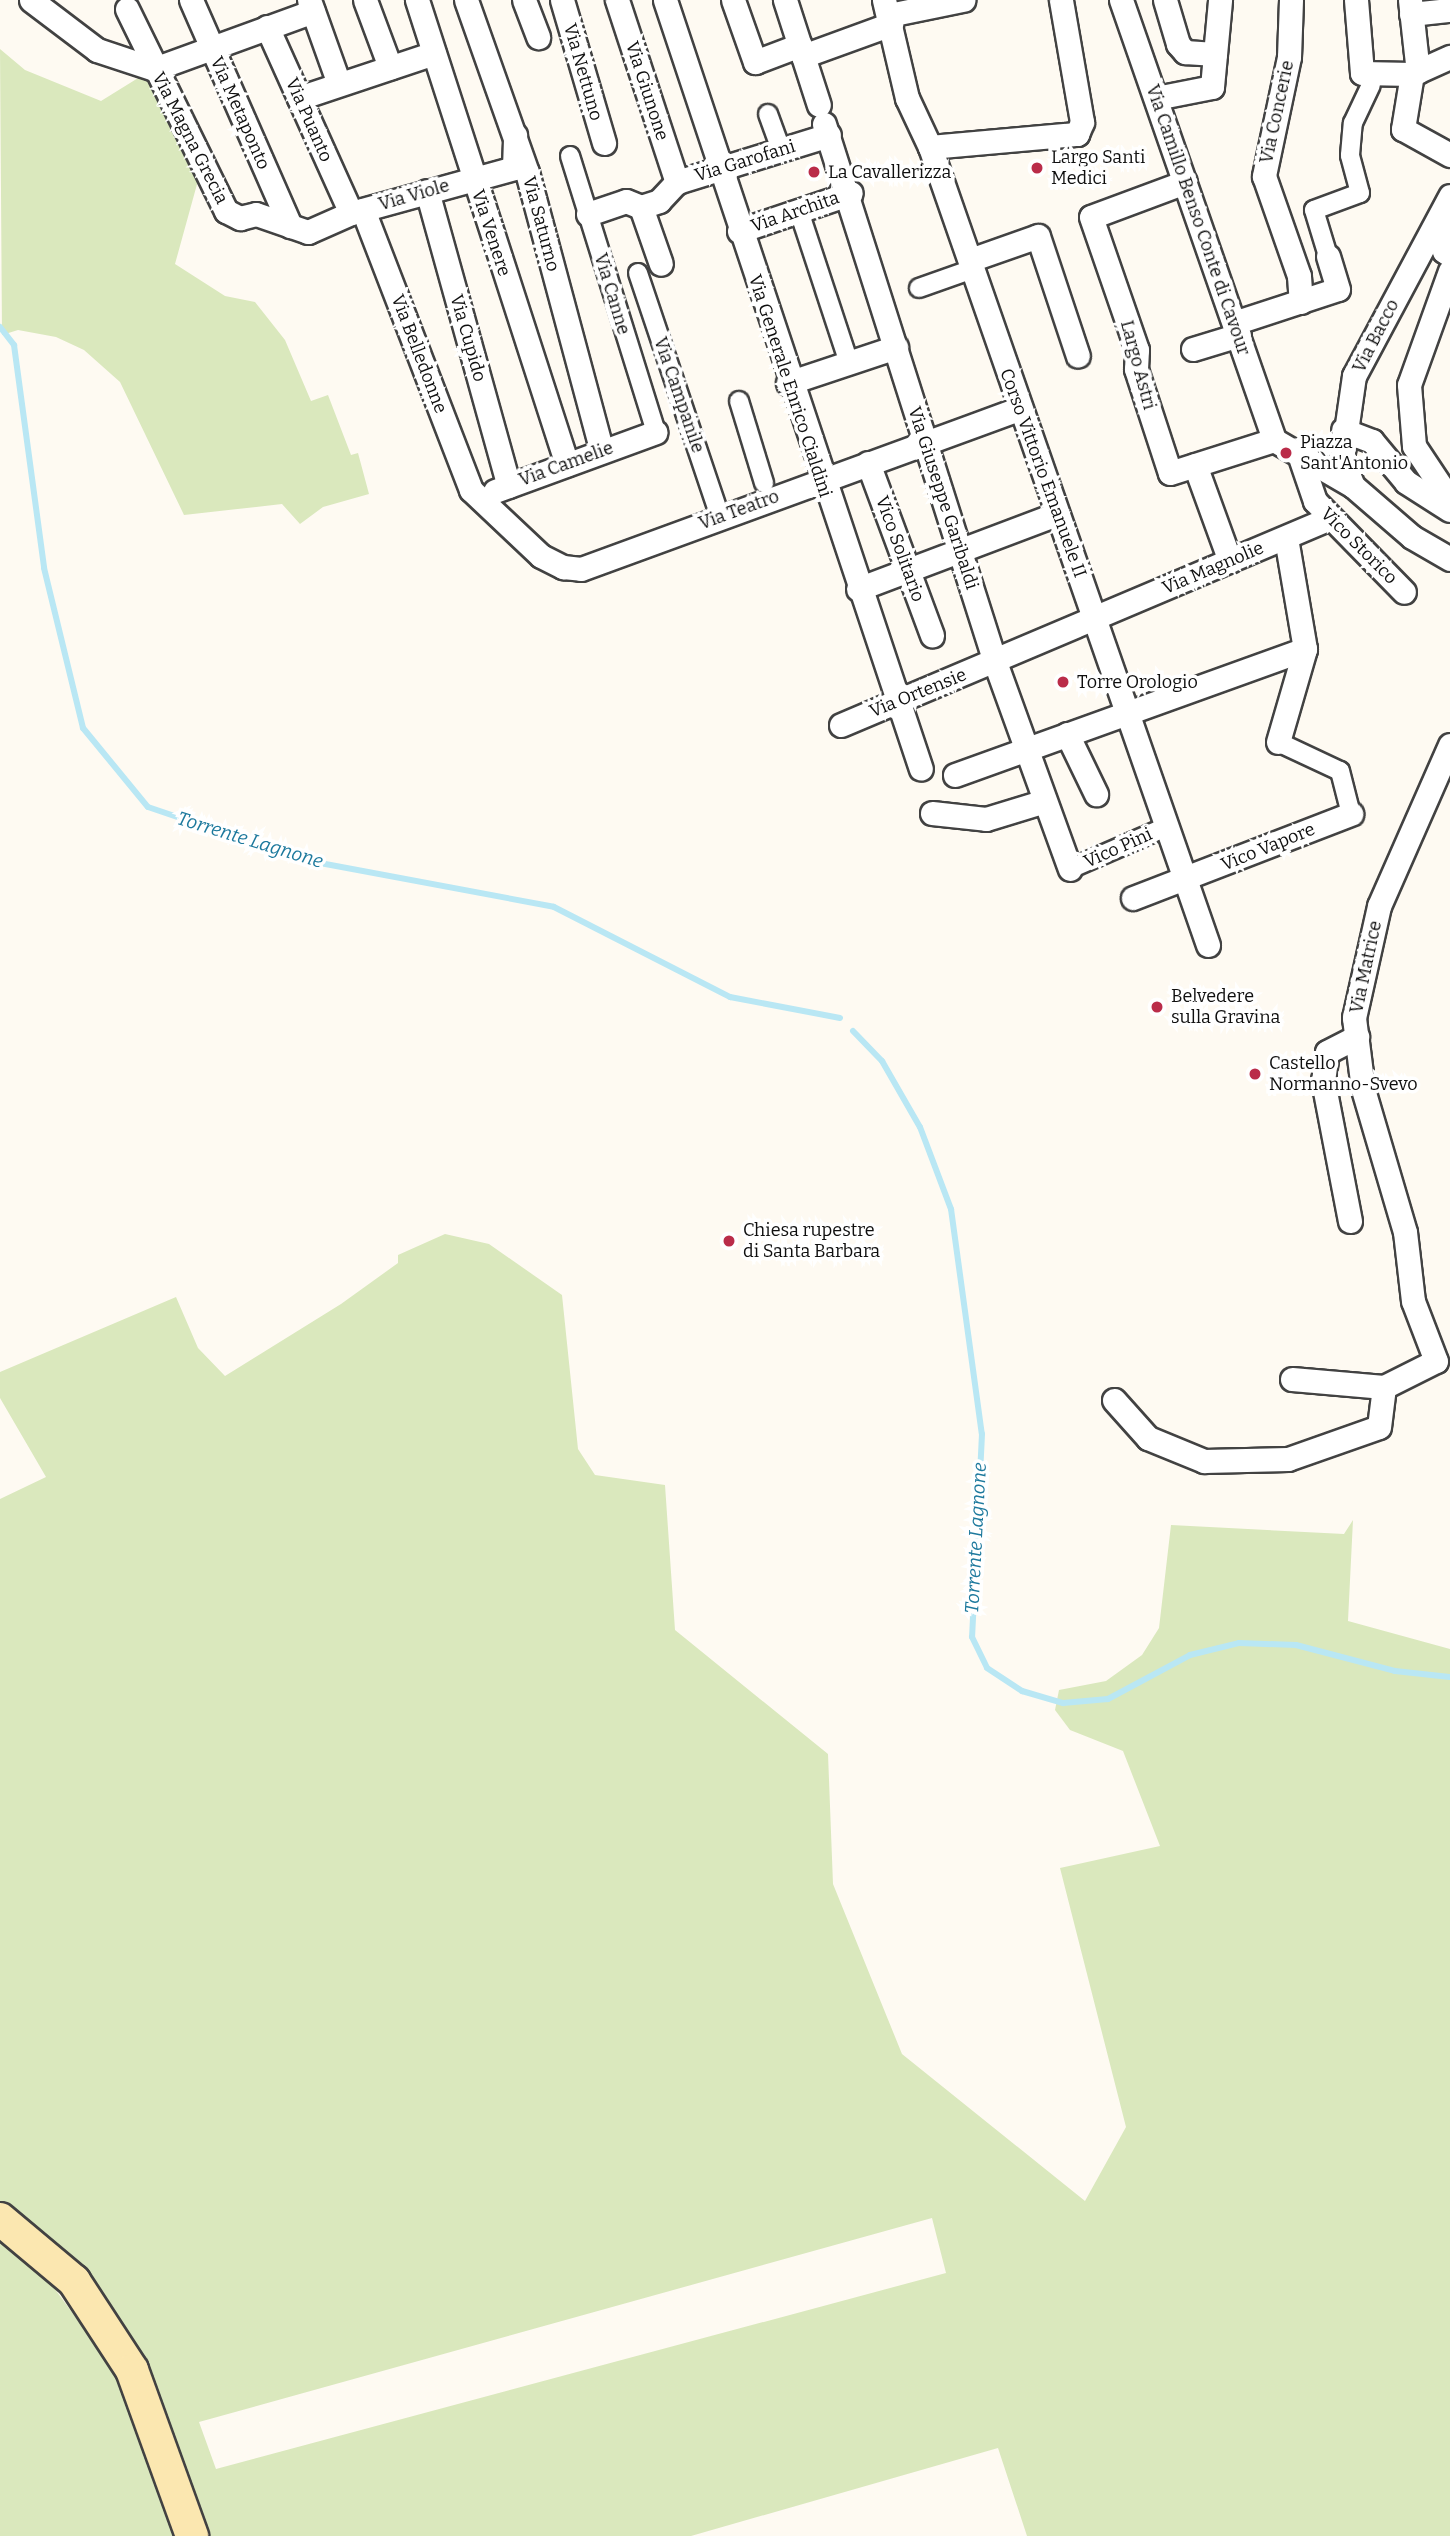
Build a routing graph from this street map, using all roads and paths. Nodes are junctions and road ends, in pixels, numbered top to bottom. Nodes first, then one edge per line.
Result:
1 (31, 0) edge
2 (191, 0) edge
3 (365, 0) edge
4 (417, 0) edge
5 (466, 0) edge
6 (524, 0) edge
7 (562, 0) edge
8 (618, 0) edge
9 (665, 0) edge
10 (733, 0) edge
11 (785, 0) edge
12 (963, 0) edge
13 (1061, 0) edge
14 (1121, 0) edge
15 (1165, 0) edge
16 (1220, 0) edge
17 (1291, 0) edge
18 (1356, 0) edge
19 (311, 5) edge
20 (1411, 7) edge
21 (127, 9) dead end
22 (1450, 10) edge
23 (888, 13) edge
24 (267, 27) junction
25 (538, 37) dead end
26 (211, 48) junction
27 (801, 50) junction
28 (434, 53) junction
29 (1215, 54) junction
30 (1450, 57) edge
31 (390, 67) junction
32 (154, 69) junction
33 (1415, 73) junction
34 (1366, 79) junction
35 (339, 84) junction
36 (299, 98) junction
37 (1156, 98) junction
38 (768, 114) dead end
39 (824, 121) junction
40 (515, 135) junction
41 (604, 144) dead end
42 (930, 147) junction
43 (781, 150) junction
44 (1450, 155) edge
45 (570, 156) dead end
46 (719, 170) junction
47 (472, 177) junction
48 (677, 182) junction
49 (1185, 182) junction
50 (427, 191) junction
51 (852, 193) junction
52 (1448, 204) edge
53 (640, 207) junction
54 (357, 211) junction
55 (799, 211) junction
56 (588, 214) junction
57 (290, 226) junction
58 (739, 231) junction
59 (1328, 256) joint
60 (1450, 256) edge
61 (661, 264) dead end
62 (972, 264) junction
63 (1450, 271) edge
64 (638, 273) dead end
65 (919, 288) dead end
66 (1446, 297) edge
67 (1301, 302) junction
68 (1237, 329) junction
69 (896, 347) junction
70 (1193, 349) dead end
71 (1078, 356) dead end
72 (849, 363) junction
73 (788, 383) junction
74 (739, 401) dead end
75 (1019, 409) junction
76 (1343, 430) junction
77 (656, 432) joint
78 (924, 443) junction
79 (1289, 450) junction
80 (602, 452) junction
81 (868, 463) junction
82 (567, 464) junction
83 (1195, 465) junction
84 (821, 481) junction
85 (764, 483) dead end
86 (509, 486) junction
87 (1353, 486) junction
88 (477, 497) junction
89 (1450, 500) edge
90 (1450, 510) edge
91 (1057, 514) junction
92 (720, 517) junction
93 (1330, 518) junction
94 (1286, 538) junction
95 (960, 551) junction
96 (1450, 559) edge
97 (1230, 561) junction
98 (908, 570) junction
99 (858, 589) junction
100 (1404, 593) dead end
101 (1095, 618) junction
102 (932, 635) dead end
103 (1305, 649) junction
104 (995, 662) junction
105 (898, 702) junction
106 (1128, 714) junction
107 (841, 725) dead end
108 (1067, 734) junction
109 (1278, 742) joint
110 (1450, 745) edge
111 (1026, 750) junction
112 (921, 769) dead end
113 (955, 775) dead end
114 (1096, 794) dead end
115 (1042, 802) junction
116 (932, 813) dead end
117 (1351, 814) joint
118 (1167, 827) junction
119 (1070, 869) joint
120 (1185, 880) junction
121 (1133, 898) dead end
122 (1208, 945) dead end
123 (1357, 1037) junction
124 (1350, 1221) dead end
125 (1443, 1364) edge
126 (1292, 1379) dead end
127 (1384, 1387) junction
128 (1114, 1400) dead end
129 (0, 2219) edge
130 (192, 2536) edge

1 - 32 street
2 - 26 street, Via Metaponto
3 - 31 street
4 - 28 street, Via Venere
5 - 40 street, Via Saturno
6 - 25 street
7 - 41 street, Via Nettuno
8 - 48 street, Via Giunone
9 - 46 street, Via Generale Enrico Cialdini
10 - 27 street
11 - 27 street, Via Giuseppe Garibaldi
12 - 23 street
13 - 42 street
14 - 37 street, Via Camillo Benso Conte di Cavour
15 - 29 street
16 - 29 street
17 - 67 street, Via Concerie
18 - 34 street
19 - 24 street
19 - 35 street
20 - 22 street
20 - 33 street
21 - 32 street, Via Magna Grecia
23 - 27 street
23 - 42 street, Corso Vittorio Emanuele II
24 - 26 street
24 - 36 street, Via Puanto
26 - 32 street
26 - 57 street, Via Metaponto
27 - 39 street, Via Giuseppe Garibaldi
28 - 31 street
28 - 47 street, Via Venere
29 - 37 street
30 - 33 street
31 - 35 street
32 - 57 street, Via Magna Grecia
33 - 34 street
33 - 44 street
34 - 59 street
35 - 36 street
36 - 54 street, Via Puanto
37 - 49 street, Via Camillo Benso Conte di Cavour
38 - 43 street
39 - 43 street, Via Garofani
39 - 51 street, Via Giuseppe Garibaldi
40 - 47 street, Via Viole
40 - 80 street, Via Saturno
42 - 62 street, Corso Vittorio Emanuele II
43 - 46 street, Via Garofani
45 - 56 street, Via Canne
46 - 48 street, Via Garofani
46 - 58 street, Via Generale Enrico Cialdini
47 - 50 street, Via Viole
47 - 82 street, Via Venere
48 - 53 street, Via Garofani
49 - 68 street, Via Camillo Benso Conte di Cavour
49 - 83 street, Largo Astri
50 - 54 street, Via Viole
50 - 86 street, Via Cupido
51 - 55 street, Via Archita
51 - 69 street, Via Giuseppe Garibaldi
52 - 60 street
52 - 76 street, Via Bacco
53 - 56 street, Via Garofani
53 - 61 street
54 - 57 street, Via Magna Grecia
54 - 88 street, Via Belledonne
55 - 58 street, Via Archita
55 - 72 street
56 - 77 street, Via Canne
58 - 73 street, Via Generale Enrico Cialdini
59 - 67 street
62 - 65 street
62 - 71 street
62 - 75 street, Corso Vittorio Emanuele II
63 - 66 street
64 - 92 street, Via Campanile
66 - 89 street
67 - 68 street
68 - 70 street
68 - 79 street, Via Camillo Benso Conte di Cavour
69 - 72 street
69 - 78 street, Via Giuseppe Garibaldi
72 - 73 street
73 - 84 street, Via Generale Enrico Cialdini
74 - 85 street
75 - 78 street, Via Teatro
75 - 91 street, Corso Vittorio Emanuele II
76 - 87 street, Via Bacco
76 - 90 street
77 - 80 street, Via Camelie
78 - 81 street, Via Teatro
78 - 95 street, Via Giuseppe Garibaldi
79 - 83 street
79 - 87 street
79 - 93 street, Vico Storico
80 - 82 street, Via Camelie
81 - 84 street, Via Teatro
81 - 98 street, Vico Solitario
82 - 86 street, Via Camelie
83 - 97 street
84 - 92 street, Via Teatro
84 - 99 street, Via Generale Enrico Cialdini
86 - 88 street, Via Camelie
87 - 96 street
88 - 92 street, Via Teatro
91 - 95 street
91 - 101 street, Corso Vittorio Emanuele II
93 - 94 street, Via Magnolie
93 - 100 street, Vico Storico
94 - 97 street, Via Magnolie
94 - 103 street
95 - 98 street
95 - 104 street, Via Giuseppe Garibaldi
97 - 101 street, Via Magnolie
98 - 99 street
98 - 102 street, Vico Solitario
99 - 105 street, Via Generale Enrico Cialdini
101 - 104 street, Via Magnolie
101 - 106 street, Corso Vittorio Emanuele II
103 - 106 street
103 - 109 street
104 - 105 street, Via Ortensie
104 - 111 street, Via Giuseppe Garibaldi
105 - 107 street, Via Ortensie
105 - 112 street, Via Generale Enrico Cialdini
106 - 108 street
106 - 118 street, Corso Vittorio Emanuele II
108 - 111 street
108 - 114 street
109 - 117 street
110 - 123 street, Via Matrice
111 - 113 street
111 - 115 street, Via Giuseppe Garibaldi
115 - 116 street
115 - 119 street, Via Giuseppe Garibaldi
117 - 120 street, Vico Vapore
118 - 119 street, Vico Pini
118 - 120 street, Corso Vittorio Emanuele II
120 - 121 street, Vico Vapore
120 - 122 street, Corso Vittorio Emanuele II
123 - 124 street
123 - 125 street, Via Matrice
125 - 127 street
126 - 127 street
127 - 128 street
129 - 130 main road

